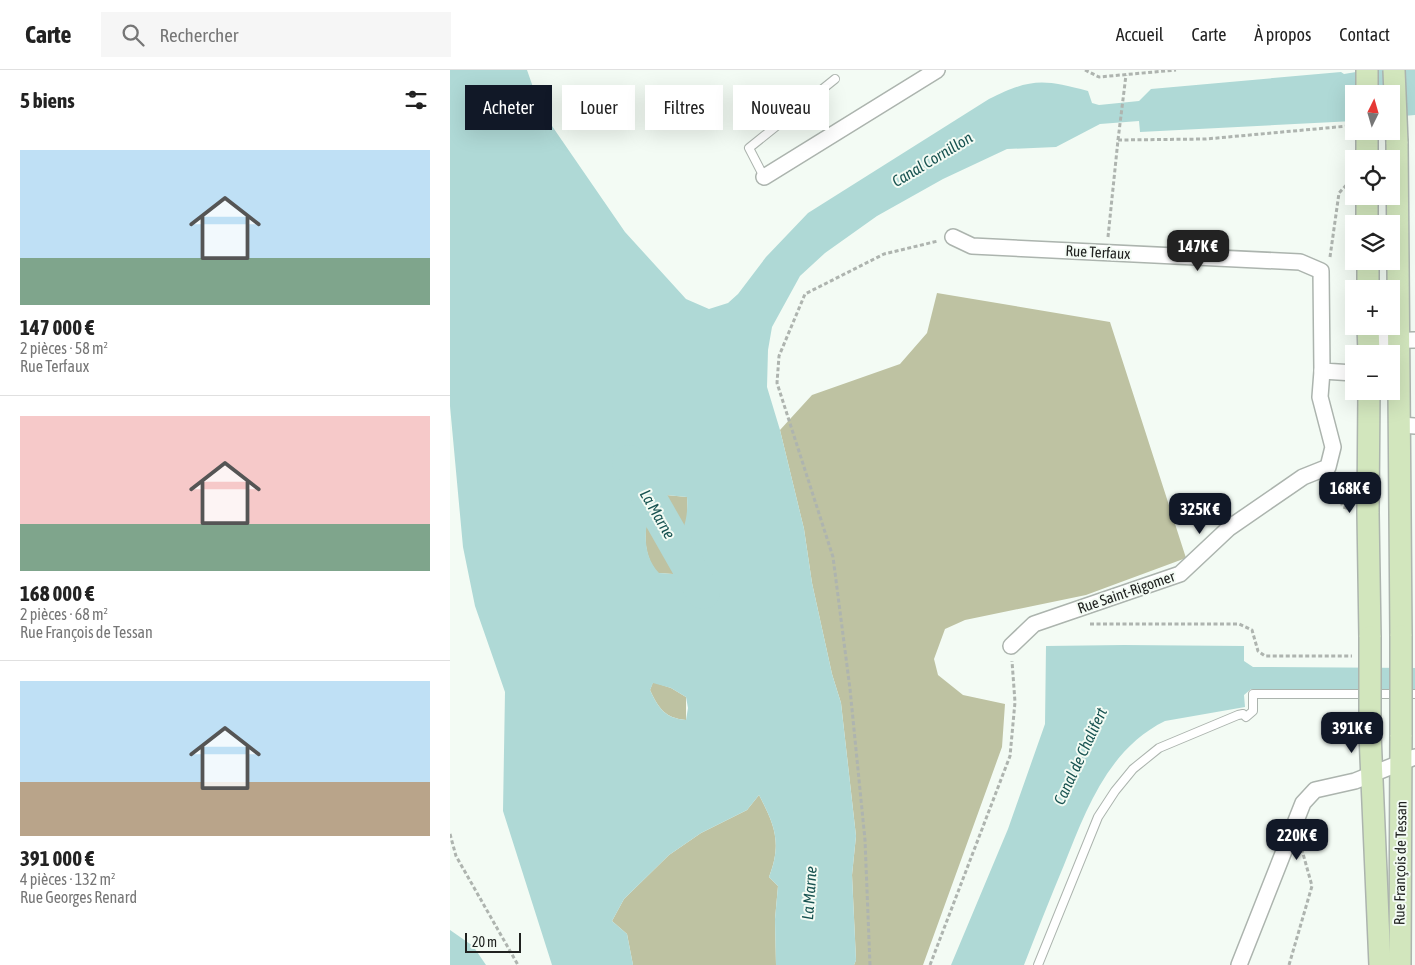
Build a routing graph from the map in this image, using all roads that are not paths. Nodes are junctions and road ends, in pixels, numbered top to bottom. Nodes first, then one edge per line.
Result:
1 (937, 70) edge
2 (1367, 70) edge
3 (1394, 70) edge
4 (835, 79) dead end
5 (1367, 85) edge
6 (764, 177) joint
7 (953, 237) road end
8 (1369, 340) edge
9 (1407, 340) edge
10 (1400, 363) edge
11 (1322, 371) junction
12 (1345, 372) edge
13 (1400, 394) edge
14 (1369, 400) edge
15 (1407, 426) edge
16 (1408, 613) edge
17 (1011, 646) road end
18 (1415, 694) edge
19 (1408, 759) edge
20 (1370, 773) junction
21 (1038, 965) edge
22 (1239, 965) edge
23 (1380, 965) edge
24 (1400, 965) edge

1 - 6 street
2 - 5 main road
3 - 9 main road, bridge
4 - 6 lane
7 - 11 street, Rue Terfaux
8 - 9 street
9 - 10 main road
11 - 12 street
11 - 17 street, Rue Saint-Rigomer
13 - 15 main road
14 - 20 main road, Rue François de Tessan, bridge
15 - 16 main road
16 - 19 main road, Rue François de Tessan, bridge
18 - 21 lane
19 - 20 street
19 - 24 main road, Rue François de Tessan
20 - 22 street
20 - 23 main road, Rue François de Tessan

